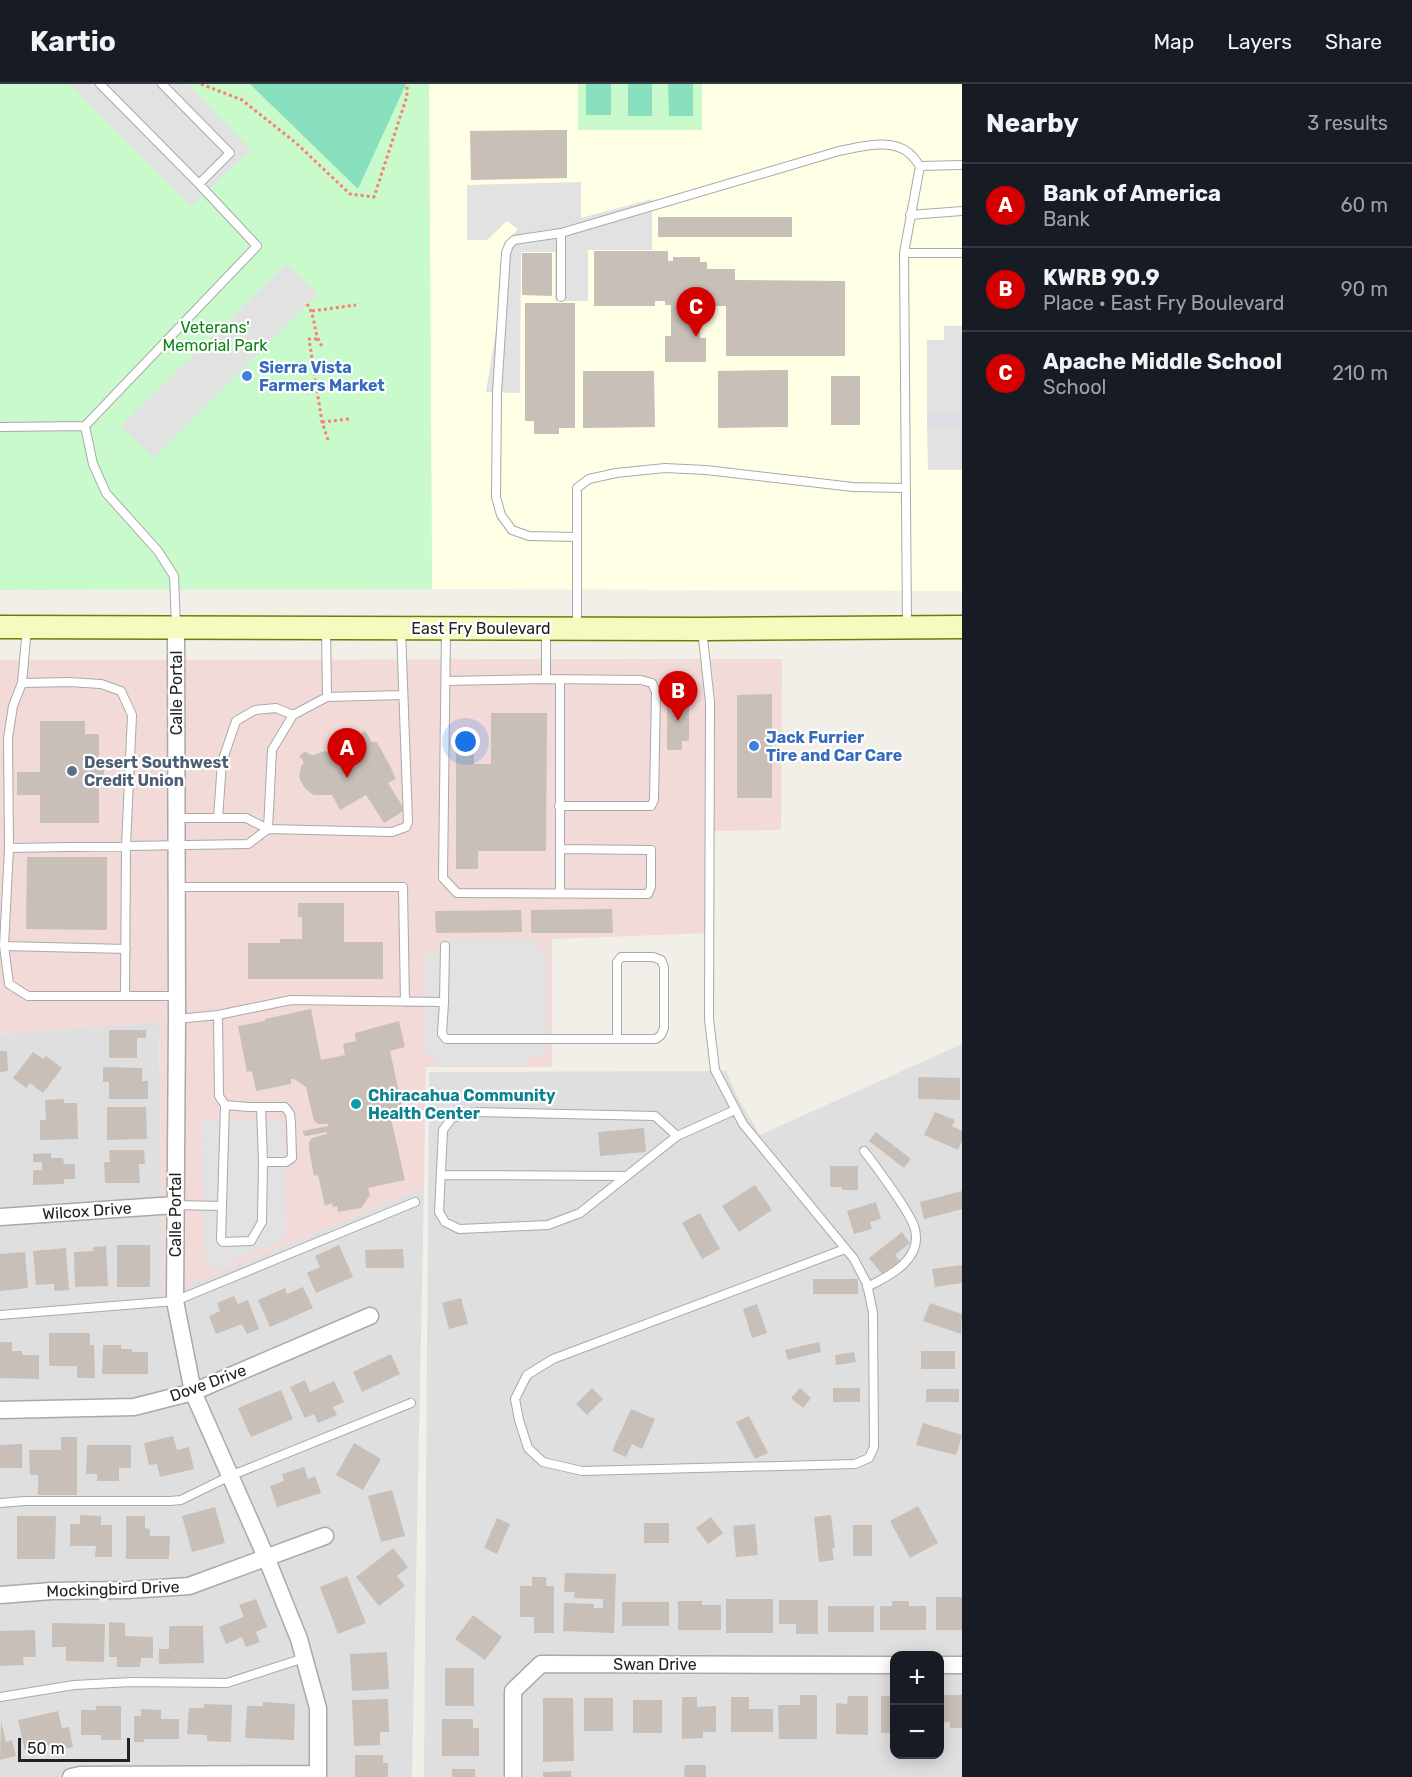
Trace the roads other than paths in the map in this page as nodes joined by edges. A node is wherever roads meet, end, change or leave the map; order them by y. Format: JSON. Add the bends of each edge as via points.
{"nodes":[{"id":1,"x":99,"y":84,"type":"edge"},
{"id":2,"x":162,"y":84,"type":"edge"},
{"id":3,"x":962,"y":165,"type":"edge"},
{"id":4,"x":920,"y":166,"type":"junction"},
{"id":5,"x":200,"y":184,"type":"junction"},
{"id":6,"x":962,"y":211,"type":"edge"},
{"id":7,"x":910,"y":215,"type":"junction"},
{"id":8,"x":561,"y":233,"type":"junction"},
{"id":9,"x":904,"y":253,"type":"junction"},
{"id":10,"x":962,"y":253,"type":"edge"},
{"id":11,"x":561,"y":297,"type":"dead end"},
{"id":12,"x":85,"y":426,"type":"junction"},
{"id":13,"x":0,"y":428,"type":"edge"},
{"id":14,"x":906,"y":488,"type":"junction"},
{"id":15,"x":577,"y":537,"type":"junction"},
{"id":16,"x":0,"y":627,"type":"edge"},
{"id":17,"x":27,"y":627,"type":"junction"},
{"id":18,"x":176,"y":627,"type":"junction"},
{"id":19,"x":907,"y":627,"type":"junction"},
{"id":20,"x":962,"y":627,"type":"edge"},
{"id":21,"x":326,"y":628,"type":"junction"},
{"id":22,"x":401,"y":628,"type":"junction"},
{"id":23,"x":446,"y":628,"type":"junction"},
{"id":24,"x":546,"y":628,"type":"junction"},
{"id":25,"x":577,"y":628,"type":"junction"},
{"id":26,"x":702,"y":629,"type":"junction"},
{"id":27,"x":546,"y":679,"type":"junction"},
{"id":28,"x":560,"y":679,"type":"junction"},
{"id":29,"x":446,"y":681,"type":"junction"},
{"id":30,"x":22,"y":683,"type":"junction"},
{"id":31,"x":404,"y":695,"type":"junction"},
{"id":32,"x":327,"y":697,"type":"junction"},
{"id":33,"x":293,"y":715,"type":"junction"},
{"id":34,"x":559,"y":806,"type":"junction"},
{"id":35,"x":176,"y":818,"type":"junction"},
{"id":36,"x":218,"y":818,"type":"junction"},
{"id":37,"x":268,"y":830,"type":"junction"},
{"id":38,"x":177,"y":845,"type":"junction"},
{"id":39,"x":126,"y":846,"type":"junction"},
{"id":40,"x":9,"y":848,"type":"junction"},
{"id":41,"x":560,"y":849,"type":"junction"},
{"id":42,"x":177,"y":887,"type":"junction"},
{"id":43,"x":560,"y":894,"type":"junction"},
{"id":44,"x":4,"y":946,"type":"junction"},
{"id":45,"x":445,"y":946,"type":"dead end"},
{"id":46,"x":126,"y":949,"type":"junction"},
{"id":47,"x":125,"y":996,"type":"junction"},
{"id":48,"x":177,"y":996,"type":"junction"},
{"id":49,"x":405,"y":1002,"type":"junction"},
{"id":50,"x":444,"y":1002,"type":"junction"},
{"id":51,"x":218,"y":1015,"type":"junction"},
{"id":52,"x":177,"y":1019,"type":"junction"},
{"id":53,"x":617,"y":1039,"type":"junction"},
{"id":54,"x":225,"y":1105,"type":"junction"},
{"id":55,"x":261,"y":1107,"type":"junction"},
{"id":56,"x":735,"y":1110,"type":"junction"},
{"id":57,"x":677,"y":1136,"type":"junction"},
{"id":58,"x":864,"y":1151,"type":"dead end"},
{"id":59,"x":263,"y":1162,"type":"junction"},
{"id":60,"x":441,"y":1175,"type":"junction"},
{"id":61,"x":627,"y":1176,"type":"junction"},
{"id":62,"x":415,"y":1202,"type":"dead end"},
{"id":63,"x":175,"y":1205,"type":"junction"},
{"id":64,"x":221,"y":1206,"type":"junction"},
{"id":65,"x":0,"y":1216,"type":"edge"},
{"id":66,"x":845,"y":1250,"type":"junction"},
{"id":67,"x":867,"y":1287,"type":"junction"},
{"id":68,"x":175,"y":1302,"type":"junction"},
{"id":69,"x":0,"y":1315,"type":"edge"},
{"id":70,"x":370,"y":1316,"type":"dead end"},
{"id":71,"x":194,"y":1392,"type":"junction"},
{"id":72,"x":411,"y":1402,"type":"dead end"},
{"id":73,"x":0,"y":1410,"type":"edge"},
{"id":74,"x":230,"y":1476,"type":"junction"},
{"id":75,"x":0,"y":1503,"type":"edge"},
{"id":76,"x":325,"y":1536,"type":"dead end"},
{"id":77,"x":266,"y":1557,"type":"junction"},
{"id":78,"x":0,"y":1595,"type":"edge"},
{"id":79,"x":304,"y":1658,"type":"junction"},
{"id":80,"x":890,"y":1665,"type":"edge"},
{"id":81,"x":944,"y":1665,"type":"edge"},
{"id":82,"x":962,"y":1665,"type":"edge"},
{"id":83,"x":0,"y":1697,"type":"edge"},
{"id":84,"x":318,"y":1775,"type":"edge"},
{"id":85,"x":71,"y":1777,"type":"edge"},
{"id":86,"x":513,"y":1777,"type":"edge"}],
"edges":[{"from":1,"to":5,"type":"lane"},
{"from":2,"to":5,"type":"lane","via":[[230,153]]},
{"from":3,"to":4,"type":"lane"},
{"from":4,"to":7,"type":"lane"},
{"from":4,"to":8,"type":"lane","via":[[911,154],[898,147],[868,145]]},
{"from":5,"to":12,"type":"lane","via":[[257,246]]},
{"from":6,"to":7,"type":"lane"},
{"from":7,"to":9,"type":"lane"},
{"from":8,"to":11,"type":"lane"},
{"from":8,"to":15,"type":"lane","via":[[514,240],[506,253],[497,393],[496,497],[501,515],[512,530],[529,536]]},
{"from":9,"to":10,"type":"lane"},
{"from":9,"to":14,"type":"lane"},
{"from":12,"to":13,"type":"lane"},
{"from":12,"to":18,"type":"lane","via":[[93,464],[106,493],[158,551],[174,576]]},
{"from":14,"to":15,"type":"lane","via":[[853,487],[706,470],[665,468],[616,473],[589,479],[577,488]]},
{"from":14,"to":19,"type":"lane"},
{"from":15,"to":25,"type":"lane"},
{"from":16,"to":17,"type":"main road","name":"East Fry Boulevard"},
{"from":17,"to":18,"type":"main road","name":"East Fry Boulevard"},
{"from":17,"to":30,"type":"lane"},
{"from":18,"to":21,"type":"main road","name":"East Fry Boulevard"},
{"from":18,"to":35,"type":"street","name":"Calle Portal"},
{"from":19,"to":20,"type":"main road","name":"East Fry Boulevard"},
{"from":19,"to":26,"type":"main road","name":"East Fry Boulevard"},
{"from":21,"to":22,"type":"main road","name":"East Fry Boulevard"},
{"from":21,"to":32,"type":"lane"},
{"from":22,"to":23,"type":"main road","name":"East Fry Boulevard"},
{"from":22,"to":31,"type":"lane"},
{"from":23,"to":24,"type":"main road","name":"East Fry Boulevard"},
{"from":23,"to":29,"type":"lane"},
{"from":24,"to":25,"type":"main road","name":"East Fry Boulevard"},
{"from":24,"to":27,"type":"lane"},
{"from":25,"to":26,"type":"main road","name":"East Fry Boulevard"},
{"from":26,"to":56,"type":"lane","via":[[710,702],[708,1019],[715,1070]]},
{"from":27,"to":28,"type":"lane"},
{"from":27,"to":29,"type":"lane"},
{"from":28,"to":34,"type":"lane"},
{"from":28,"to":34,"type":"lane","via":[[641,680],[652,683],[656,692],[651,806]]},
{"from":29,"to":43,"type":"lane","via":[[443,878],[457,893]]},
{"from":30,"to":39,"type":"lane","via":[[101,684],[121,691],[132,715]]},
{"from":30,"to":40,"type":"lane","via":[[13,706],[8,738]]},
{"from":31,"to":32,"type":"lane"},
{"from":31,"to":37,"type":"lane","via":[[406,827],[392,832]]},
{"from":32,"to":33,"type":"lane"},
{"from":33,"to":36,"type":"lane","via":[[276,708],[255,710],[236,721],[222,762]]},
{"from":33,"to":37,"type":"lane","via":[[272,750]]},
{"from":34,"to":41,"type":"lane"},
{"from":35,"to":36,"type":"lane"},
{"from":35,"to":38,"type":"street","name":"Calle Portal"},
{"from":36,"to":37,"type":"lane","via":[[246,818]]},
{"from":37,"to":38,"type":"lane","via":[[248,844]]},
{"from":38,"to":39,"type":"lane"},
{"from":38,"to":42,"type":"street","name":"Calle Portal"},
{"from":39,"to":40,"type":"lane"},
{"from":39,"to":46,"type":"lane"},
{"from":40,"to":44,"type":"lane"},
{"from":41,"to":43,"type":"lane"},
{"from":41,"to":43,"type":"lane","via":[[651,850],[651,887],[648,894]]},
{"from":42,"to":48,"type":"street","name":"Calle Portal"},
{"from":42,"to":49,"type":"lane","via":[[403,887]]},
{"from":44,"to":46,"type":"lane"},
{"from":44,"to":47,"type":"lane","via":[[9,984],[28,996]]},
{"from":45,"to":50,"type":"lane"},
{"from":46,"to":47,"type":"lane"},
{"from":47,"to":48,"type":"lane"},
{"from":48,"to":52,"type":"street","name":"Calle Portal"},
{"from":49,"to":50,"type":"lane"},
{"from":49,"to":51,"type":"lane","via":[[291,1000]]},
{"from":50,"to":53,"type":"lane","via":[[442,1034],[446,1039]]},
{"from":51,"to":52,"type":"lane"},
{"from":51,"to":54,"type":"lane","via":[[219,1096]]},
{"from":52,"to":63,"type":"street","name":"Calle Portal"},
{"from":53,"to":53,"type":"lane","via":[[617,962],[621,957],[661,960],[661,1035],[656,1039]]},
{"from":54,"to":55,"type":"lane"},
{"from":54,"to":64,"type":"lane"},
{"from":55,"to":59,"type":"lane"},
{"from":55,"to":59,"type":"lane","via":[[285,1107],[291,1123],[292,1158],[286,1162]]},
{"from":56,"to":57,"type":"lane"},
{"from":56,"to":66,"type":"lane"},
{"from":57,"to":60,"type":"lane","via":[[655,1116],[475,1112],[452,1118],[443,1130]]},
{"from":57,"to":61,"type":"lane"},
{"from":58,"to":67,"type":"lane","via":[[908,1213],[916,1240],[914,1251],[900,1268]]},
{"from":59,"to":64,"type":"lane","via":[[262,1222],[251,1241],[220,1239]]},
{"from":60,"to":61,"type":"lane"},
{"from":60,"to":61,"type":"lane","via":[[439,1212],[445,1222],[459,1229],[548,1225],[580,1213]]},
{"from":62,"to":68,"type":"lane"},
{"from":63,"to":64,"type":"lane"},
{"from":63,"to":65,"type":"street","name":"Wilcox Drive"},
{"from":63,"to":68,"type":"street","name":"Calle Portal"},
{"from":66,"to":67,"type":"lane","via":[[854,1259]]},
{"from":66,"to":67,"type":"lane","via":[[553,1359],[527,1375],[515,1399],[528,1448],[543,1462],[582,1471],[855,1464],[869,1458],[873,1447],[873,1313]]},
{"from":68,"to":69,"type":"lane"},
{"from":68,"to":71,"type":"street","name":"Calle Portal"},
{"from":70,"to":71,"type":"street","name":"Dove Drive"},
{"from":71,"to":73,"type":"street","name":"Dove Drive","via":[[134,1407]]},
{"from":71,"to":74,"type":"street","name":"Calle Portal"},
{"from":72,"to":74,"type":"lane"},
{"from":74,"to":75,"type":"lane","via":[[181,1500]]},
{"from":74,"to":77,"type":"street","name":"Calle Portal"},
{"from":76,"to":77,"type":"street","name":"Mockingbird Drive"},
{"from":77,"to":78,"type":"street","name":"Mockingbird Drive","via":[[189,1586]]},
{"from":77,"to":79,"type":"street","name":"Calle Portal"},
{"from":79,"to":83,"type":"lane","via":[[226,1683],[74,1685]]},
{"from":79,"to":84,"type":"street","name":"Calle Portal","via":[[318,1708]]},
{"from":80,"to":86,"type":"street","name":"Swan Drive","via":[[541,1664],[513,1691]]},
{"from":81,"to":82,"type":"street"},
{"from":84,"to":85,"type":"street"}]}
